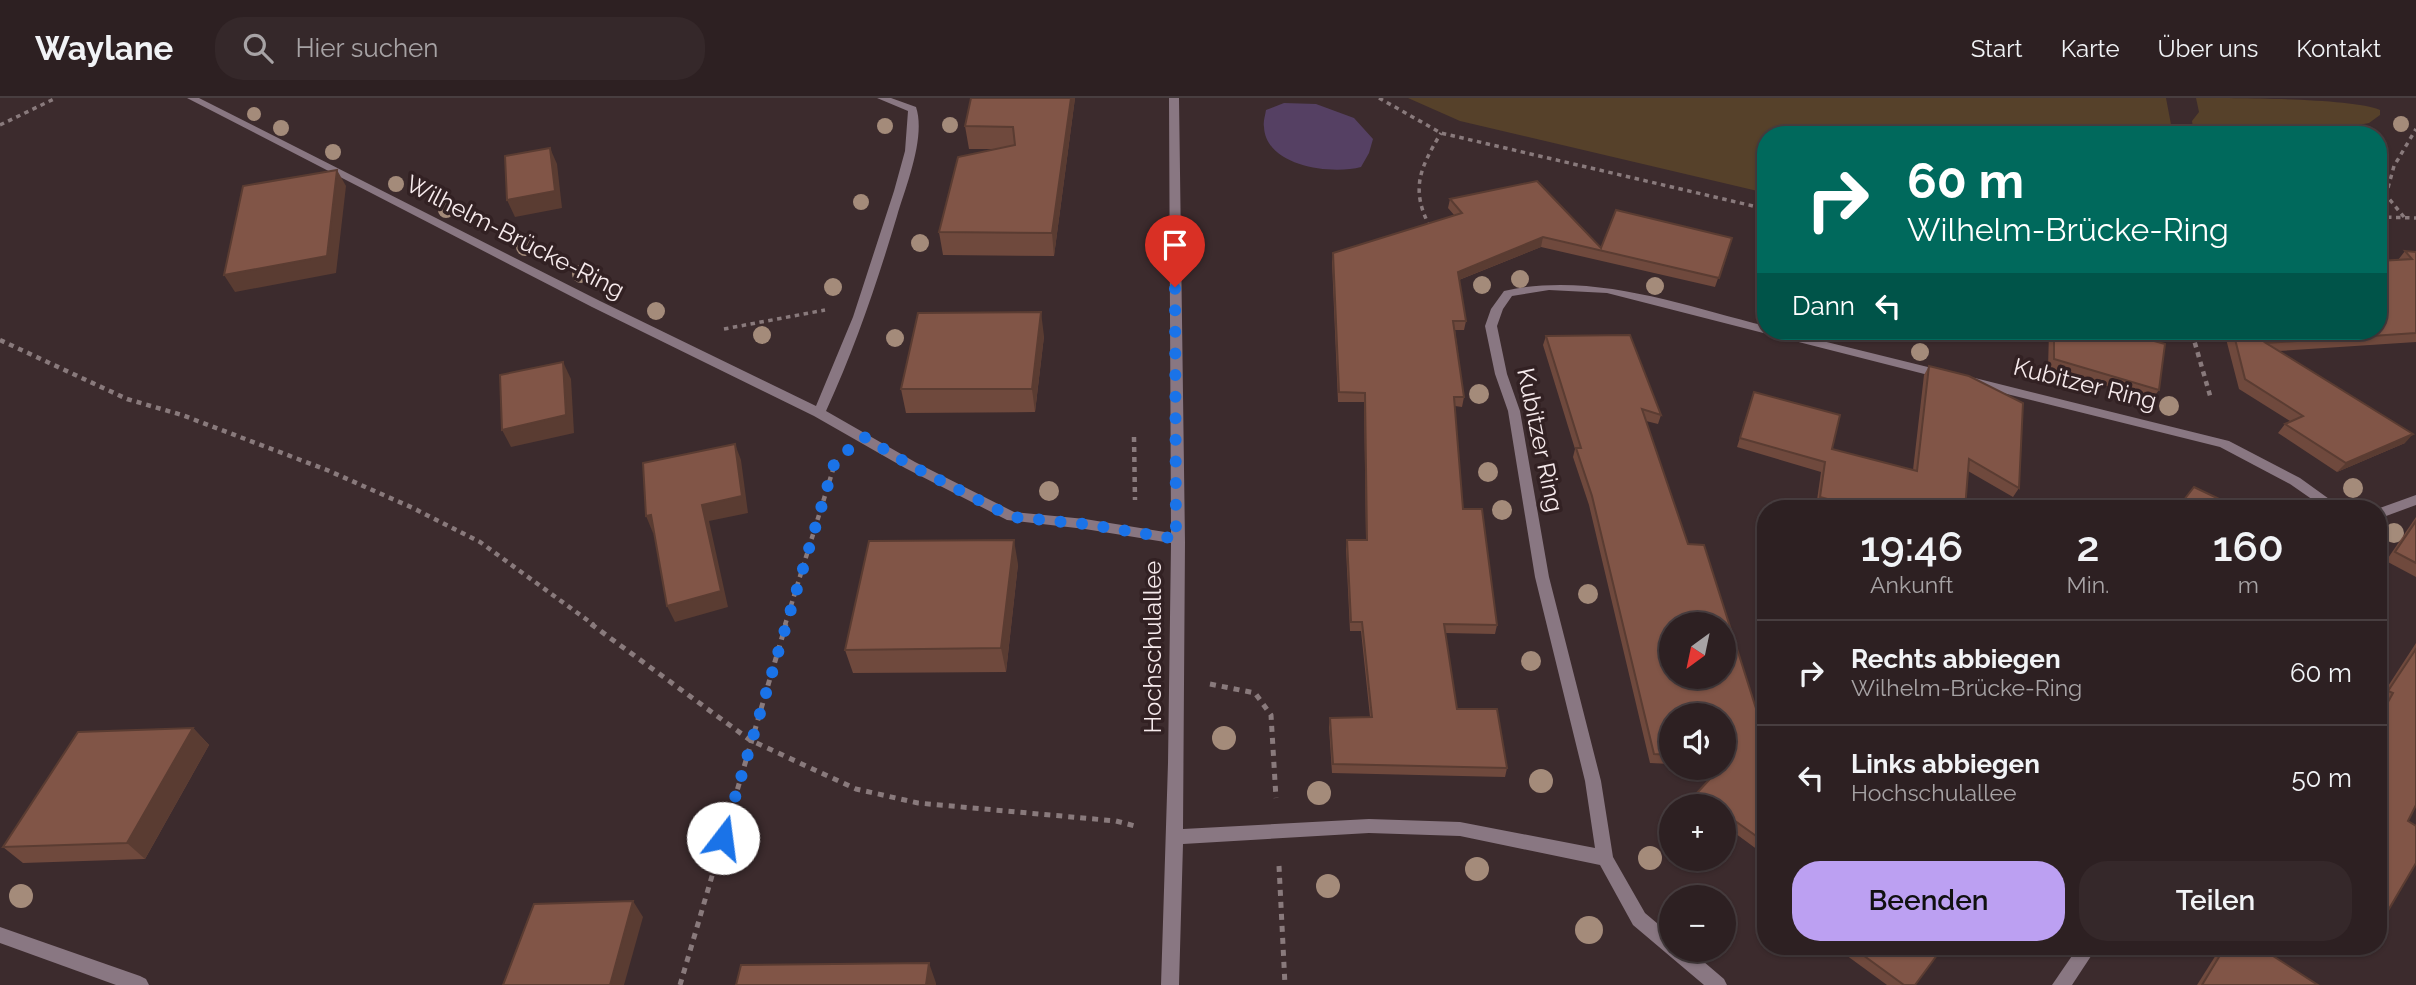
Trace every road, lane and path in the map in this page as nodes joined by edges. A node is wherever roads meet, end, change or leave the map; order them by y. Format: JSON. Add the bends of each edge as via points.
{"nodes":[{"id":1,"x":56,"y":98,"type":"edge"},
{"id":2,"x":192,"y":98,"type":"edge"},
{"id":3,"x":882,"y":98,"type":"edge"},
{"id":4,"x":1174,"y":98,"type":"edge"},
{"id":5,"x":1379,"y":98,"type":"edge"},
{"id":6,"x":0,"y":125,"type":"edge"},
{"id":7,"x":2416,"y":129,"type":"edge"},
{"id":8,"x":1441,"y":133,"type":"junction"},
{"id":9,"x":2387,"y":191,"type":"edge"},
{"id":10,"x":2387,"y":196,"type":"edge"},
{"id":11,"x":1757,"y":207,"type":"edge"},
{"id":12,"x":2387,"y":217,"type":"edge"},
{"id":13,"x":2404,"y":217,"type":"junction"},
{"id":14,"x":2416,"y":218,"type":"edge"},
{"id":15,"x":1433,"y":231,"type":"edge"},
{"id":16,"x":863,"y":309,"type":"junction"},
{"id":17,"x":1757,"y":328,"type":"edge"},
{"id":18,"x":0,"y":340,"type":"edge"},
{"id":19,"x":1807,"y":340,"type":"edge"},
{"id":20,"x":2195,"y":340,"type":"edge"},
{"id":21,"x":677,"y":343,"type":"junction"},
{"id":22,"x":2211,"y":399,"type":"dead end"},
{"id":23,"x":820,"y":413,"type":"junction"},
{"id":24,"x":864,"y":437,"type":"junction"},
{"id":25,"x":1134,"y":437,"type":"dead end"},
{"id":26,"x":2323,"y":500,"type":"edge"},
{"id":27,"x":2416,"y":500,"type":"edge"},
{"id":28,"x":2387,"y":511,"type":"edge"},
{"id":29,"x":1136,"y":532,"type":"junction"},
{"id":30,"x":1176,"y":539,"type":"junction"},
{"id":31,"x":1179,"y":647,"type":"junction"},
{"id":32,"x":750,"y":740,"type":"junction"},
{"id":33,"x":1116,"y":821,"type":"dead end"},
{"id":34,"x":1276,"y":833,"type":"junction"},
{"id":35,"x":1177,"y":837,"type":"junction"},
{"id":36,"x":1605,"y":858,"type":"junction"},
{"id":37,"x":0,"y":935,"type":"edge"},
{"id":38,"x":1659,"y":936,"type":"edge"},
{"id":39,"x":2082,"y":955,"type":"edge"},
{"id":40,"x":1690,"y":962,"type":"edge"},
{"id":41,"x":140,"y":985,"type":"edge"},
{"id":42,"x":680,"y":985,"type":"edge"},
{"id":43,"x":1170,"y":985,"type":"edge"},
{"id":44,"x":1285,"y":985,"type":"edge"},
{"id":45,"x":1718,"y":985,"type":"edge"},
{"id":46,"x":2061,"y":985,"type":"edge"}],
"edges":[{"from":1,"to":6,"type":"path"},
{"from":2,"to":21,"type":"street","name":"Wilhelm-Brücke-Ring"},
{"from":3,"to":16,"type":"street","via":[[914,109],[915,130]]},
{"from":4,"to":30,"type":"street","name":"Hochschulallee"},
{"from":5,"to":8,"type":"path"},
{"from":7,"to":9,"type":"path","via":[[2394,166]]},
{"from":8,"to":11,"type":"path"},
{"from":8,"to":15,"type":"path","via":[[1416,186]]},
{"from":10,"to":13,"type":"path"},
{"from":12,"to":13,"type":"path"},
{"from":13,"to":14,"type":"path"},
{"from":16,"to":21,"type":"path","via":[[820,310],[688,335]]},
{"from":16,"to":23,"type":"street"},
{"from":17,"to":36,"type":"street","name":"Kubitzer Ring","via":[[1579,286],[1508,293],[1491,326],[1514,411],[1542,578],[1593,781]]},
{"from":18,"to":32,"type":"path","via":[[127,399],[327,470],[480,542]]},
{"from":19,"to":26,"type":"street","name":"Kubitzer Ring","via":[[2224,444]]},
{"from":20,"to":22,"type":"path"},
{"from":21,"to":23,"type":"street","name":"Wilhelm-Brücke-Ring"},
{"from":23,"to":24,"type":"street","name":"Wilhelm-Brücke-Ring"},
{"from":24,"to":29,"type":"street","name":"Wilhelm-Brücke-Ring","via":[[1012,517]]},
{"from":24,"to":32,"type":"path","via":[[835,461]]},
{"from":25,"to":29,"type":"path"},
{"from":27,"to":28,"type":"street"},
{"from":29,"to":30,"type":"street","name":"Wilhelm-Brücke-Ring"},
{"from":30,"to":31,"type":"street","name":"Hochschulallee"},
{"from":31,"to":34,"type":"path","via":[[1204,651],[1209,684],[1255,693],[1270,715]]},
{"from":31,"to":35,"type":"street","name":"Hochschulallee"},
{"from":32,"to":33,"type":"path","via":[[856,789],[918,803]]},
{"from":32,"to":42,"type":"path"},
{"from":34,"to":35,"type":"street"},
{"from":34,"to":36,"type":"street","via":[[1369,826],[1460,829]]},
{"from":34,"to":44,"type":"path"},
{"from":35,"to":43,"type":"street","name":"Hochschulallee"},
{"from":36,"to":38,"type":"street","name":"Kubitzer Ring","via":[[1639,919]]},
{"from":37,"to":41,"type":"street"},
{"from":39,"to":46,"type":"street"},
{"from":40,"to":45,"type":"street"}]}
